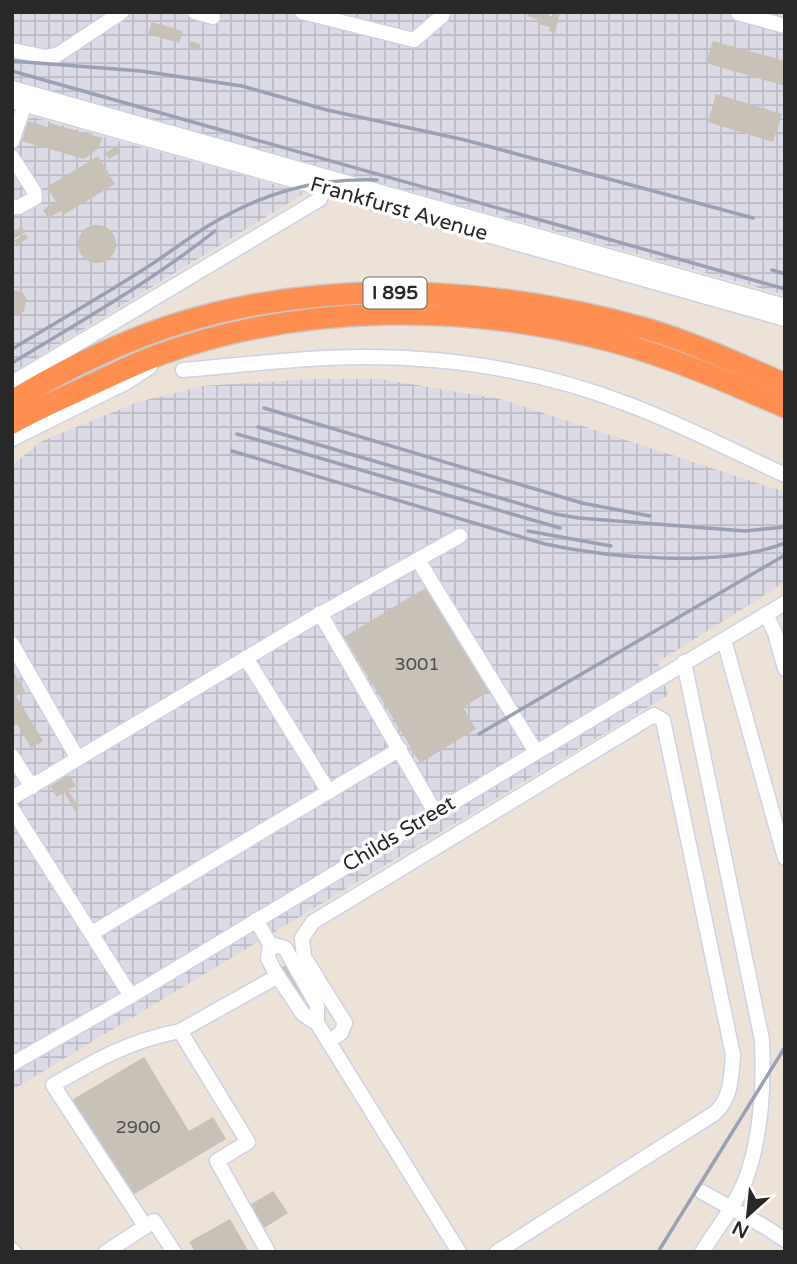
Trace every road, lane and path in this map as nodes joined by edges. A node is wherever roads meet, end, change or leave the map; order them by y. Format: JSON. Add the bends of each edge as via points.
{"nodes":[{"id":1,"x":122,"y":12,"type":"edge"},
{"id":2,"x":195,"y":12,"type":"edge"},
{"id":3,"x":302,"y":12,"type":"edge"},
{"id":4,"x":443,"y":12,"type":"edge"},
{"id":5,"x":738,"y":13,"type":"edge"},
{"id":6,"x":214,"y":17,"type":"dead end"},
{"id":7,"x":785,"y":26,"type":"edge"},
{"id":8,"x":12,"y":50,"type":"edge"},
{"id":9,"x":12,"y":88,"type":"edge"},
{"id":10,"x":19,"y":103,"type":"edge"},
{"id":11,"x":12,"y":141,"type":"edge"},
{"id":12,"x":12,"y":157,"type":"edge"},
{"id":13,"x":327,"y":183,"type":"junction"},
{"id":14,"x":12,"y":207,"type":"edge"},
{"id":15,"x":785,"y":306,"type":"edge"},
{"id":16,"x":785,"y":319,"type":"edge"},
{"id":17,"x":181,"y":359,"type":"junction"},
{"id":18,"x":12,"y":383,"type":"edge"},
{"id":19,"x":785,"y":384,"type":"edge"},
{"id":20,"x":12,"y":401,"type":"edge"},
{"id":21,"x":785,"y":407,"type":"edge"},
{"id":22,"x":12,"y":424,"type":"edge"},
{"id":23,"x":12,"y":439,"type":"edge"},
{"id":24,"x":785,"y":475,"type":"edge"},
{"id":25,"x":460,"y":536,"type":"dead end"},
{"id":26,"x":418,"y":559,"type":"junction"},
{"id":27,"x":785,"y":603,"type":"edge"},
{"id":28,"x":320,"y":613,"type":"junction"},
{"id":29,"x":766,"y":614,"type":"junction"},
{"id":30,"x":723,"y":640,"type":"junction"},
{"id":31,"x":12,"y":645,"type":"edge"},
{"id":32,"x":246,"y":658,"type":"junction"},
{"id":33,"x":684,"y":662,"type":"junction"},
{"id":34,"x":785,"y":669,"type":"edge"},
{"id":35,"x":400,"y":749,"type":"junction"},
{"id":36,"x":536,"y":751,"type":"junction"},
{"id":37,"x":12,"y":756,"type":"edge"},
{"id":38,"x":78,"y":759,"type":"junction"},
{"id":39,"x":32,"y":787,"type":"junction"},
{"id":40,"x":329,"y":792,"type":"junction"},
{"id":41,"x":12,"y":798,"type":"edge"},
{"id":42,"x":12,"y":809,"type":"edge"},
{"id":43,"x":435,"y":812,"type":"junction"},
{"id":44,"x":785,"y":858,"type":"edge"},
{"id":45,"x":256,"y":920,"type":"junction"},
{"id":46,"x":92,"y":933,"type":"junction"},
{"id":47,"x":270,"y":944,"type":"junction"},
{"id":48,"x":278,"y":976,"type":"junction"},
{"id":49,"x":131,"y":996,"type":"junction"},
{"id":50,"x":317,"y":1023,"type":"junction"},
{"id":51,"x":180,"y":1031,"type":"junction"},
{"id":52,"x":329,"y":1041,"type":"junction"},
{"id":53,"x":12,"y":1064,"type":"edge"},
{"id":54,"x":702,"y":1192,"type":"dead end"},
{"id":55,"x":730,"y":1207,"type":"junction"},
{"id":56,"x":145,"y":1226,"type":"junction"},
{"id":57,"x":785,"y":1240,"type":"edge"},
{"id":58,"x":106,"y":1252,"type":"edge"},
{"id":59,"x":174,"y":1252,"type":"edge"},
{"id":60,"x":268,"y":1252,"type":"edge"},
{"id":61,"x":459,"y":1252,"type":"edge"},
{"id":62,"x":497,"y":1252,"type":"edge"},
{"id":63,"x":702,"y":1252,"type":"edge"}],
"edges":[{"from":1,"to":8,"type":"street","via":[[57,55]]},
{"from":2,"to":6,"type":"street"},
{"from":3,"to":4,"type":"street","via":[[414,40]]},
{"from":5,"to":7,"type":"street"},
{"from":9,"to":13,"type":"street","name":"Frankfurst Avenue"},
{"from":10,"to":11,"type":"street"},
{"from":10,"to":13,"type":"street","name":"Frankfurst Avenue"},
{"from":12,"to":14,"type":"street","via":[[35,198]]},
{"from":13,"to":15,"type":"street","name":"Frankfurst Avenue"},
{"from":13,"to":16,"type":"street","name":"Frankfurst Avenue"},
{"from":13,"to":18,"type":"street","via":[[320,199]]},
{"from":17,"to":21,"type":"highway","number":"I 895","via":[[223,335],[281,324],[398,314],[493,319],[611,341],[680,363]]},
{"from":17,"to":22,"type":"highway","number":"I 895","via":[[142,362]]},
{"from":17,"to":23,"type":"street"},
{"from":17,"to":24,"type":"street","via":[[362,357],[499,368],[628,404]]},
{"from":19,"to":20,"type":"highway","number":"I 895","via":[[674,338],[593,316],[489,299],[356,293],[282,301],[183,323],[96,355]]},
{"from":25,"to":26,"type":"street"},
{"from":26,"to":28,"type":"street"},
{"from":26,"to":36,"type":"street"},
{"from":27,"to":29,"type":"street","name":"Childs Street"},
{"from":28,"to":32,"type":"street"},
{"from":28,"to":35,"type":"street"},
{"from":29,"to":30,"type":"street","name":"Childs Street"},
{"from":29,"to":34,"type":"street"},
{"from":30,"to":33,"type":"street","name":"Childs Street"},
{"from":30,"to":44,"type":"street"},
{"from":31,"to":38,"type":"street"},
{"from":32,"to":38,"type":"street"},
{"from":32,"to":40,"type":"street"},
{"from":33,"to":36,"type":"street","name":"Childs Street"},
{"from":33,"to":55,"type":"street","via":[[762,1040],[753,1153],[744,1184]]},
{"from":35,"to":40,"type":"street"},
{"from":35,"to":43,"type":"street"},
{"from":36,"to":43,"type":"street","name":"Childs Street"},
{"from":37,"to":39,"type":"street"},
{"from":38,"to":39,"type":"street"},
{"from":39,"to":41,"type":"street"},
{"from":40,"to":46,"type":"street"},
{"from":42,"to":46,"type":"street"},
{"from":43,"to":45,"type":"street","name":"Childs Street"},
{"from":45,"to":47,"type":"street"},
{"from":45,"to":49,"type":"street","name":"Childs Street"},
{"from":46,"to":49,"type":"street"},
{"from":47,"to":48,"type":"street","via":[[268,958]]},
{"from":47,"to":50,"type":"street","via":[[285,948],[317,1005]]},
{"from":48,"to":50,"type":"street","via":[[303,1014]]},
{"from":48,"to":51,"type":"street"},
{"from":49,"to":53,"type":"street","name":"Childs Street"},
{"from":50,"to":52,"type":"street"},
{"from":51,"to":56,"type":"street","via":[[134,1042],[53,1085]]},
{"from":51,"to":60,"type":"street","via":[[248,1142],[217,1161]]},
{"from":52,"to":61,"type":"street"},
{"from":52,"to":62,"type":"street","via":[[341,1033],[345,1023],[304,957],[302,938],[313,922],[647,719],[654,715],[663,720],[733,1055],[729,1094],[715,1113]]},
{"from":54,"to":55,"type":"street"},
{"from":55,"to":57,"type":"street"},
{"from":55,"to":63,"type":"street"},
{"from":56,"to":58,"type":"street"},
{"from":56,"to":59,"type":"street","via":[[154,1221]]}]}
